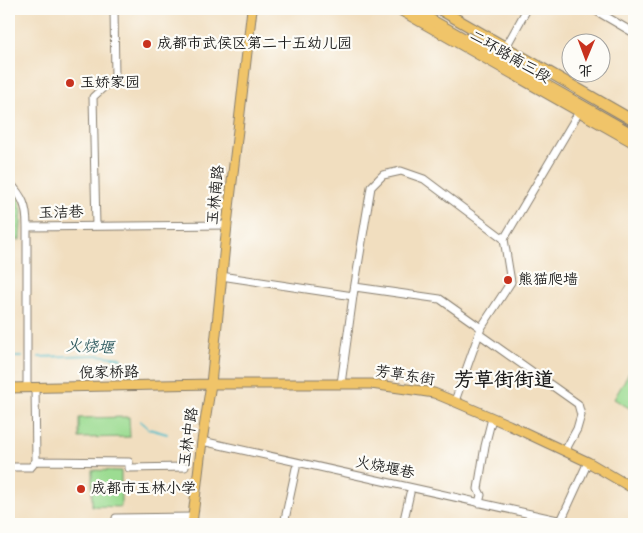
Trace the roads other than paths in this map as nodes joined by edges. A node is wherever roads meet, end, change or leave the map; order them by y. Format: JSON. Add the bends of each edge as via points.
{"nodes":[{"id":1,"x":114,"y":9,"type":"edge"},
{"id":2,"x":252,"y":9,"type":"edge"},
{"id":3,"x":398,"y":9,"type":"edge"},
{"id":4,"x":412,"y":9,"type":"edge"},
{"id":5,"x":439,"y":9,"type":"edge"},
{"id":6,"x":443,"y":9,"type":"edge"},
{"id":7,"x":527,"y":9,"type":"edge"},
{"id":8,"x":593,"y":9,"type":"edge"},
{"id":9,"x":634,"y":33,"type":"edge"},
{"id":10,"x":507,"y":45,"type":"junction"},
{"id":11,"x":578,"y":112,"type":"junction"},
{"id":12,"x":634,"y":120,"type":"edge"},
{"id":13,"x":634,"y":135,"type":"edge"},
{"id":14,"x":634,"y":143,"type":"edge"},
{"id":15,"x":9,"y":182,"type":"edge"},
{"id":16,"x":227,"y":225,"type":"junction"},
{"id":17,"x":96,"y":226,"type":"junction"},
{"id":18,"x":27,"y":227,"type":"junction"},
{"id":19,"x":504,"y":239,"type":"junction"},
{"id":20,"x":222,"y":276,"type":"junction"},
{"id":21,"x":355,"y":286,"type":"junction"},
{"id":22,"x":353,"y":296,"type":"junction"},
{"id":23,"x":480,"y":331,"type":"junction"},
{"id":24,"x":211,"y":384,"type":"junction"},
{"id":25,"x":341,"y":384,"type":"junction"},
{"id":26,"x":9,"y":388,"type":"edge"},
{"id":27,"x":31,"y":388,"type":"junction"},
{"id":28,"x":455,"y":401,"type":"junction"},
{"id":29,"x":492,"y":418,"type":"junction"},
{"id":30,"x":202,"y":441,"type":"junction"},
{"id":31,"x":565,"y":451,"type":"junction"},
{"id":32,"x":36,"y":461,"type":"junction"},
{"id":33,"x":588,"y":462,"type":"junction"},
{"id":34,"x":9,"y":467,"type":"edge"},
{"id":35,"x":185,"y":467,"type":"dead end"},
{"id":36,"x":296,"y":468,"type":"dead end"},
{"id":37,"x":634,"y":489,"type":"edge"},
{"id":38,"x":410,"y":492,"type":"dead end"},
{"id":39,"x":479,"y":503,"type":"junction"},
{"id":40,"x":153,"y":521,"type":"edge"},
{"id":41,"x":192,"y":521,"type":"edge"},
{"id":42,"x":561,"y":522,"type":"edge"},
{"id":43,"x":115,"y":524,"type":"edge"},
{"id":44,"x":284,"y":524,"type":"edge"},
{"id":45,"x":403,"y":524,"type":"edge"}],
"edges":[{"from":1,"to":17,"type":"street","via":[[115,77],[93,97]]},
{"from":2,"to":16,"type":"main road","name":"玉林南路"},
{"from":3,"to":11,"type":"main road","name":"二环路南三段"},
{"from":4,"to":13,"type":"highway"},
{"from":5,"to":12,"type":"highway"},
{"from":6,"to":10,"type":"main road","name":"二环路南三段"},
{"from":7,"to":10,"type":"street"},
{"from":8,"to":9,"type":"street"},
{"from":10,"to":12,"type":"main road","name":"二环路南三段"},
{"from":11,"to":14,"type":"main road","name":"二环路南三段"},
{"from":11,"to":19,"type":"street"},
{"from":15,"to":18,"type":"street","via":[[26,207]]},
{"from":16,"to":17,"type":"street","name":"玉洁巷"},
{"from":16,"to":20,"type":"main road","name":"玉林南路"},
{"from":17,"to":18,"type":"street","name":"玉洁巷"},
{"from":18,"to":27,"type":"street","name":"玉洁巷"},
{"from":19,"to":21,"type":"street","via":[[424,179],[401,171],[383,175],[371,187]]},
{"from":19,"to":23,"type":"street","via":[[511,282]]},
{"from":20,"to":22,"type":"street"},
{"from":20,"to":24,"type":"main road","name":"玉林南路"},
{"from":21,"to":22,"type":"street"},
{"from":21,"to":23,"type":"street","via":[[440,299]]},
{"from":22,"to":25,"type":"street"},
{"from":23,"to":28,"type":"street"},
{"from":23,"to":31,"type":"street","via":[[578,404],[581,415]]},
{"from":24,"to":25,"type":"main road","name":"芳草东街"},
{"from":24,"to":27,"type":"main road","name":"倪家桥路"},
{"from":24,"to":30,"type":"main road","name":"玉林中路"},
{"from":25,"to":28,"type":"main road","name":"芳草东街","via":[[371,384],[421,391]]},
{"from":26,"to":27,"type":"main road","name":"倪家桥路"},
{"from":27,"to":32,"type":"street","name":"玉洁巷"},
{"from":28,"to":29,"type":"main road","name":"芳草东街"},
{"from":29,"to":31,"type":"main road","name":"芳草东街"},
{"from":29,"to":39,"type":"street","via":[[478,489],[481,495]]},
{"from":30,"to":39,"type":"street","name":"火烧堰巷"},
{"from":30,"to":41,"type":"main road","name":"玉林中路"},
{"from":31,"to":33,"type":"main road","name":"芳草东街"},
{"from":32,"to":34,"type":"street","via":[[31,467]]},
{"from":32,"to":35,"type":"street","via":[[129,462],[129,468]]},
{"from":33,"to":37,"type":"main road","name":"芳草东街"},
{"from":33,"to":42,"type":"street"},
{"from":36,"to":44,"type":"street"},
{"from":38,"to":45,"type":"street"},
{"from":39,"to":42,"type":"street","name":"火烧堰巷"},
{"from":40,"to":41,"type":"street"},
{"from":40,"to":43,"type":"street","via":[[116,518]]}]}
